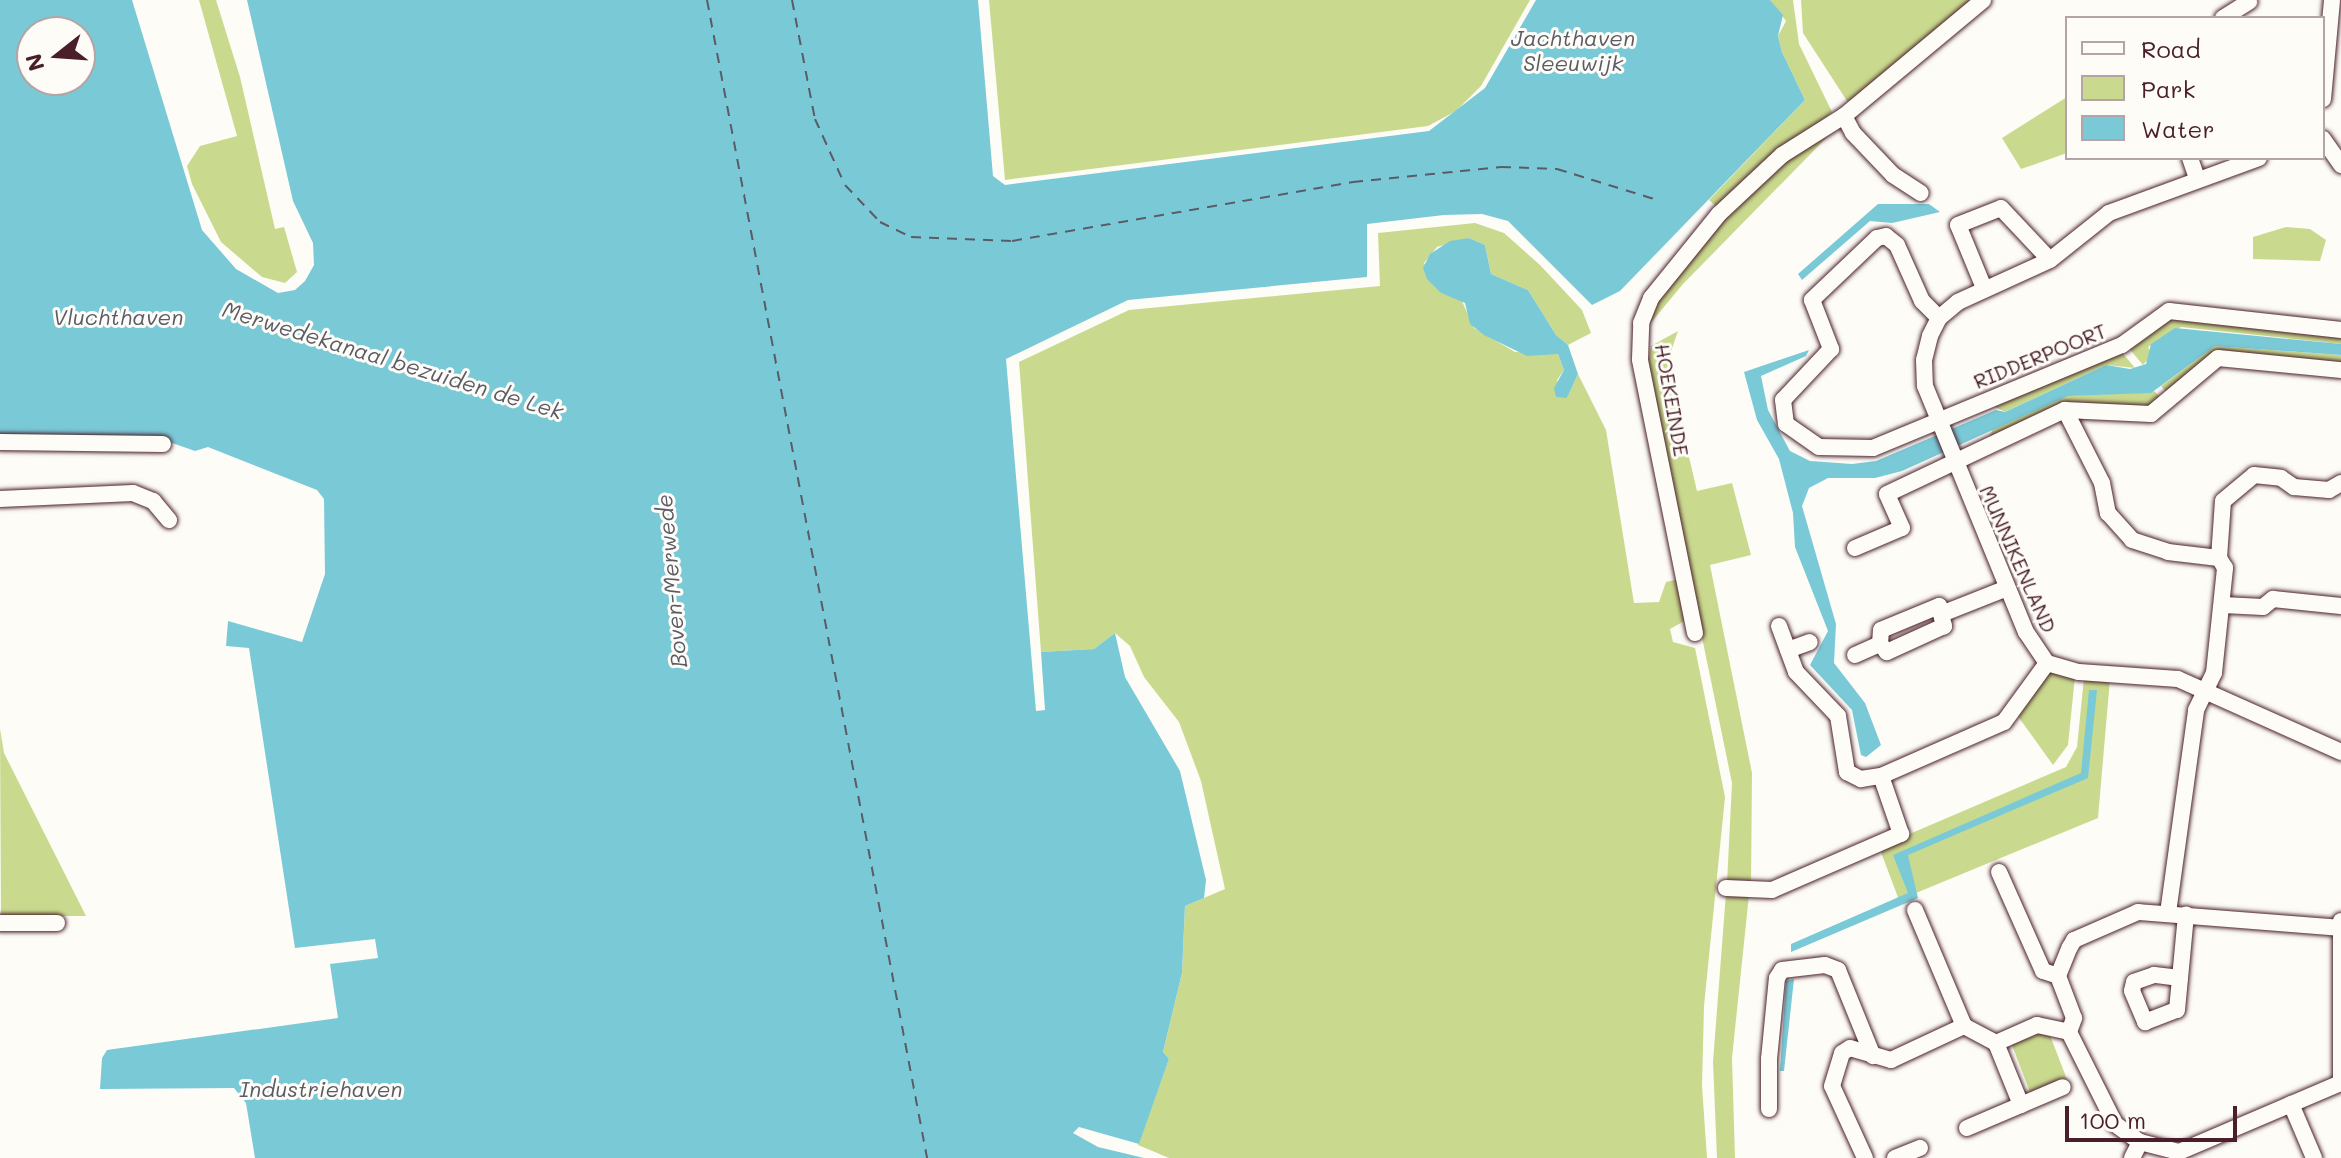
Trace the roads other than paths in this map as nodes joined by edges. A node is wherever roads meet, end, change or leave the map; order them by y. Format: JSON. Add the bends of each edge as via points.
{"nodes":[{"id":1,"x":1983,"y":0,"type":"edge"},
{"id":2,"x":2332,"y":0,"type":"edge"},
{"id":3,"x":2249,"y":2,"type":"edge"},
{"id":4,"x":2226,"y":16,"type":"edge"},
{"id":5,"x":2325,"y":77,"type":"edge"},
{"id":6,"x":1844,"y":116,"type":"junction"},
{"id":7,"x":2325,"y":141,"type":"edge"},
{"id":8,"x":2191,"y":160,"type":"edge"},
{"id":9,"x":2253,"y":160,"type":"edge"},
{"id":10,"x":2341,"y":165,"type":"edge"},
{"id":11,"x":2197,"y":178,"type":"junction"},
{"id":12,"x":1921,"y":193,"type":"dead end"},
{"id":13,"x":2050,"y":260,"type":"junction"},
{"id":14,"x":1984,"y":288,"type":"junction"},
{"id":15,"x":1939,"y":318,"type":"junction"},
{"id":16,"x":2341,"y":330,"type":"edge"},
{"id":17,"x":2341,"y":370,"type":"edge"},
{"id":18,"x":2065,"y":410,"type":"junction"},
{"id":19,"x":1940,"y":425,"type":"junction"},
{"id":20,"x":0,"y":442,"type":"edge"},
{"id":21,"x":163,"y":444,"type":"dead end"},
{"id":22,"x":1952,"y":458,"type":"junction"},
{"id":23,"x":2341,"y":483,"type":"edge"},
{"id":24,"x":0,"y":499,"type":"edge"},
{"id":25,"x":169,"y":520,"type":"dead end"},
{"id":26,"x":1855,"y":548,"type":"dead end"},
{"id":27,"x":2219,"y":558,"type":"junction"},
{"id":28,"x":2007,"y":588,"type":"junction"},
{"id":29,"x":2223,"y":605,"type":"junction"},
{"id":30,"x":2341,"y":606,"type":"edge"},
{"id":31,"x":1779,"y":626,"type":"dead end"},
{"id":32,"x":1695,"y":633,"type":"dead end"},
{"id":33,"x":1810,"y":642,"type":"dead end"},
{"id":34,"x":1788,"y":650,"type":"junction"},
{"id":35,"x":1855,"y":655,"type":"dead end"},
{"id":36,"x":2047,"y":663,"type":"junction"},
{"id":37,"x":2204,"y":689,"type":"junction"},
{"id":38,"x":2341,"y":752,"type":"edge"},
{"id":39,"x":1881,"y":776,"type":"junction"},
{"id":40,"x":1999,"y":872,"type":"dead end"},
{"id":41,"x":1726,"y":888,"type":"dead end"},
{"id":42,"x":1915,"y":910,"type":"dead end"},
{"id":43,"x":2168,"y":913,"type":"junction"},
{"id":44,"x":2186,"y":914,"type":"junction"},
{"id":45,"x":2341,"y":921,"type":"edge"},
{"id":46,"x":0,"y":923,"type":"edge"},
{"id":47,"x":57,"y":923,"type":"dead end"},
{"id":48,"x":2340,"y":928,"type":"edge"},
{"id":49,"x":2058,"y":976,"type":"junction"},
{"id":50,"x":2180,"y":978,"type":"dead end"},
{"id":51,"x":1964,"y":1026,"type":"junction"},
{"id":52,"x":2069,"y":1032,"type":"junction"},
{"id":53,"x":1996,"y":1043,"type":"junction"},
{"id":54,"x":1873,"y":1056,"type":"junction"},
{"id":55,"x":2341,"y":1081,"type":"edge"},
{"id":56,"x":2063,"y":1087,"type":"dead end"},
{"id":57,"x":2291,"y":1104,"type":"junction"},
{"id":58,"x":2021,"y":1105,"type":"junction"},
{"id":59,"x":1769,"y":1109,"type":"dead end"},
{"id":60,"x":1967,"y":1128,"type":"dead end"},
{"id":61,"x":2140,"y":1142,"type":"junction"},
{"id":62,"x":1920,"y":1148,"type":"dead end"},
{"id":63,"x":1865,"y":1158,"type":"edge"},
{"id":64,"x":1895,"y":1158,"type":"edge"},
{"id":65,"x":2132,"y":1158,"type":"edge"},
{"id":66,"x":2314,"y":1158,"type":"edge"}],
"edges":[{"from":1,"to":6,"type":"street","name":"HOEKEINDE"},
{"from":2,"to":5,"type":"street"},
{"from":3,"to":4,"type":"street"},
{"from":6,"to":12,"type":"street","via":[[1893,175]]},
{"from":6,"to":32,"type":"street","name":"HOEKEINDE","via":[[1782,155],[1719,214],[1666,277],[1641,323],[1643,372]]},
{"from":7,"to":10,"type":"street"},
{"from":8,"to":11,"type":"street"},
{"from":9,"to":11,"type":"street"},
{"from":11,"to":13,"type":"street","via":[[2109,213]]},
{"from":13,"to":14,"type":"street"},
{"from":13,"to":14,"type":"street","via":[[2001,208],[1972,219],[1958,225]]},
{"from":14,"to":15,"type":"street"},
{"from":15,"to":19,"type":"street","name":"MUNNIKENLAND","via":[[1924,360],[1925,386]]},
{"from":15,"to":19,"type":"street","name":"RIDDERPOORT","via":[[1922,301],[1897,245],[1886,236],[1877,238],[1815,294],[1813,307],[1831,349],[1791,389],[1782,411],[1794,432],[1819,447],[1848,451]]},
{"from":16,"to":19,"type":"street","name":"RIDDERPOORT","via":[[2169,311],[2122,345]]},
{"from":17,"to":18,"type":"street","via":[[2218,358],[2151,414]]},
{"from":18,"to":22,"type":"street"},
{"from":18,"to":27,"type":"street","via":[[2102,483],[2108,513],[2132,540],[2168,552]]},
{"from":19,"to":22,"type":"street","name":"MUNNIKENLAND"},
{"from":20,"to":21,"type":"street"},
{"from":22,"to":26,"type":"street","via":[[1887,494],[1902,528]]},
{"from":22,"to":28,"type":"street","name":"MUNNIKENLAND"},
{"from":23,"to":27,"type":"street","via":[[2329,490],[2294,487],[2281,478],[2254,475],[2223,501]]},
{"from":24,"to":25,"type":"street","via":[[133,493],[153,501]]},
{"from":27,"to":29,"type":"street","via":[[2225,568]]},
{"from":28,"to":35,"type":"street","via":[[1944,613],[1939,606],[1881,630],[1880,644]]},
{"from":28,"to":36,"type":"street","name":"MUNNIKENLAND"},
{"from":29,"to":30,"type":"street","via":[[2263,607],[2273,599]]},
{"from":29,"to":37,"type":"street","via":[[2214,673]]},
{"from":31,"to":34,"type":"street"},
{"from":33,"to":34,"type":"street"},
{"from":34,"to":39,"type":"street","via":[[1804,684],[1838,716],[1847,772],[1861,779]]},
{"from":36,"to":37,"type":"street","name":"MUNNIKENLAND","via":[[2079,672],[2178,679]]},
{"from":36,"to":39,"type":"street","via":[[2004,722]]},
{"from":37,"to":38,"type":"street","name":"MUNNIKENLAND"},
{"from":37,"to":43,"type":"street","via":[[2191,737]]},
{"from":39,"to":41,"type":"street","via":[[1901,834],[1772,890]]},
{"from":40,"to":49,"type":"street","via":[[2043,971]]},
{"from":42,"to":51,"type":"street"},
{"from":43,"to":44,"type":"street"},
{"from":43,"to":49,"type":"street","via":[[2138,912],[2074,940]]},
{"from":44,"to":48,"type":"street"},
{"from":44,"to":50,"type":"street"},
{"from":45,"to":48,"type":"street"},
{"from":46,"to":47,"type":"street"},
{"from":48,"to":55,"type":"street"},
{"from":49,"to":52,"type":"street","via":[[2074,1018]]},
{"from":51,"to":53,"type":"street"},
{"from":51,"to":54,"type":"street","via":[[1891,1060]]},
{"from":52,"to":53,"type":"street","via":[[2037,1025]]},
{"from":52,"to":61,"type":"street","via":[[2115,1124]]},
{"from":53,"to":58,"type":"street"},
{"from":54,"to":59,"type":"street","via":[[1838,970],[1825,965],[1782,970],[1769,1059]]},
{"from":54,"to":63,"type":"street","via":[[1850,1048],[1842,1053],[1832,1086]]},
{"from":55,"to":57,"type":"street"},
{"from":56,"to":58,"type":"street"},
{"from":57,"to":61,"type":"street","via":[[2179,1152]]},
{"from":57,"to":66,"type":"street"},
{"from":58,"to":60,"type":"street"},
{"from":61,"to":65,"type":"street"},
{"from":62,"to":64,"type":"street"}]}
